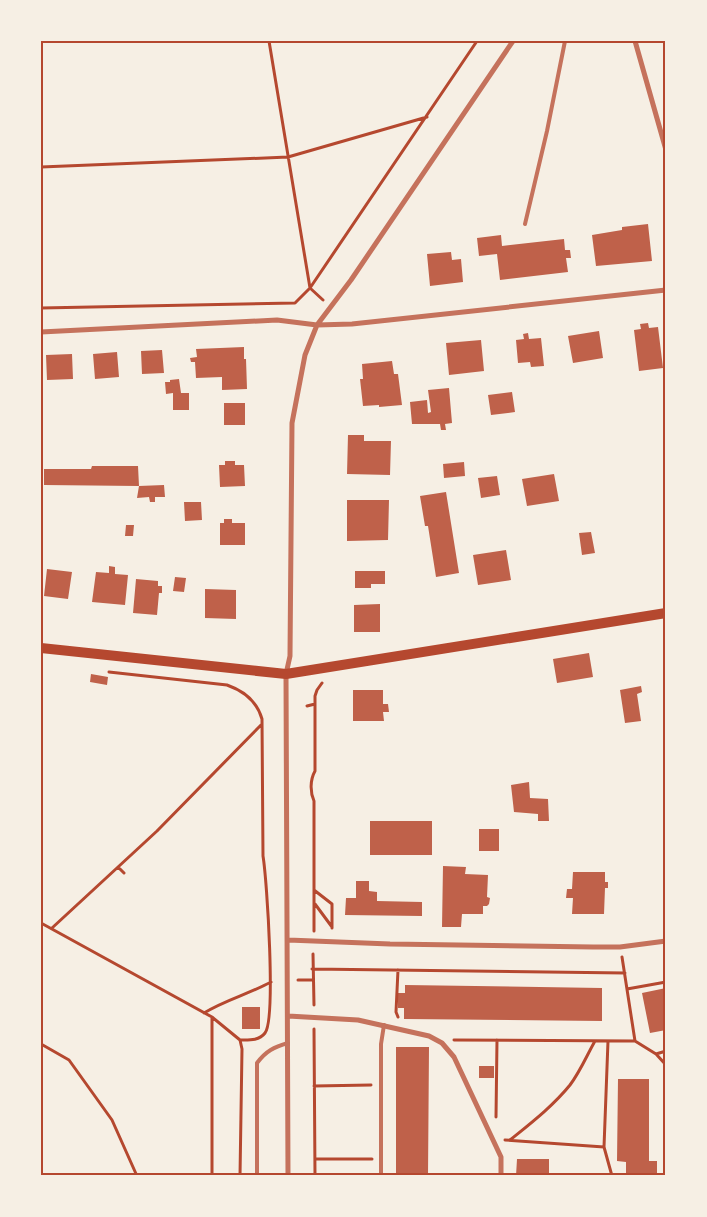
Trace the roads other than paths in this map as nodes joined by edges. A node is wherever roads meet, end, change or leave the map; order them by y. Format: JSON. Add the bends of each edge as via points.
{"nodes":[{"id":1,"x":513,"y":41,"type":"edge"},
{"id":2,"x":565,"y":41,"type":"edge"},
{"id":3,"x":636,"y":41,"type":"edge"},
{"id":4,"x":666,"y":150,"type":"edge"},
{"id":5,"x":524,"y":224,"type":"dead end"},
{"id":6,"x":666,"y":290,"type":"edge"},
{"id":7,"x":317,"y":325,"type":"junction"},
{"id":8,"x":41,"y":332,"type":"edge"},
{"id":9,"x":666,"y":613,"type":"edge"},
{"id":10,"x":41,"y":648,"type":"edge"},
{"id":11,"x":286,"y":674,"type":"junction"},
{"id":12,"x":288,"y":940,"type":"junction"},
{"id":13,"x":666,"y":941,"type":"edge"},
{"id":14,"x":288,"y":1016,"type":"junction"},
{"id":15,"x":384,"y":1025,"type":"junction"},
{"id":16,"x":288,"y":1043,"type":"junction"},
{"id":17,"x":256,"y":1176,"type":"edge"},
{"id":18,"x":288,"y":1176,"type":"edge"},
{"id":19,"x":381,"y":1176,"type":"edge"},
{"id":20,"x":501,"y":1176,"type":"edge"}],
"edges":[{"from":1,"to":7,"type":"street"},
{"from":2,"to":5,"type":"lane"},
{"from":3,"to":4,"type":"street"},
{"from":6,"to":7,"type":"street"},
{"from":7,"to":8,"type":"street","via":[[277,320]]},
{"from":7,"to":11,"type":"street","via":[[305,355],[292,422],[290,656]]},
{"from":9,"to":11,"type":"main road"},
{"from":10,"to":11,"type":"main road"},
{"from":11,"to":12,"type":"street"},
{"from":12,"to":13,"type":"street","via":[[620,947]]},
{"from":12,"to":14,"type":"street"},
{"from":14,"to":15,"type":"street","via":[[358,1020]]},
{"from":14,"to":16,"type":"street"},
{"from":15,"to":19,"type":"lane","via":[[381,1044]]},
{"from":15,"to":20,"type":"street","via":[[429,1036],[448,1049],[501,1157]]},
{"from":16,"to":17,"type":"lane","via":[[271,1048],[257,1063]]},
{"from":16,"to":18,"type":"street"}]}
